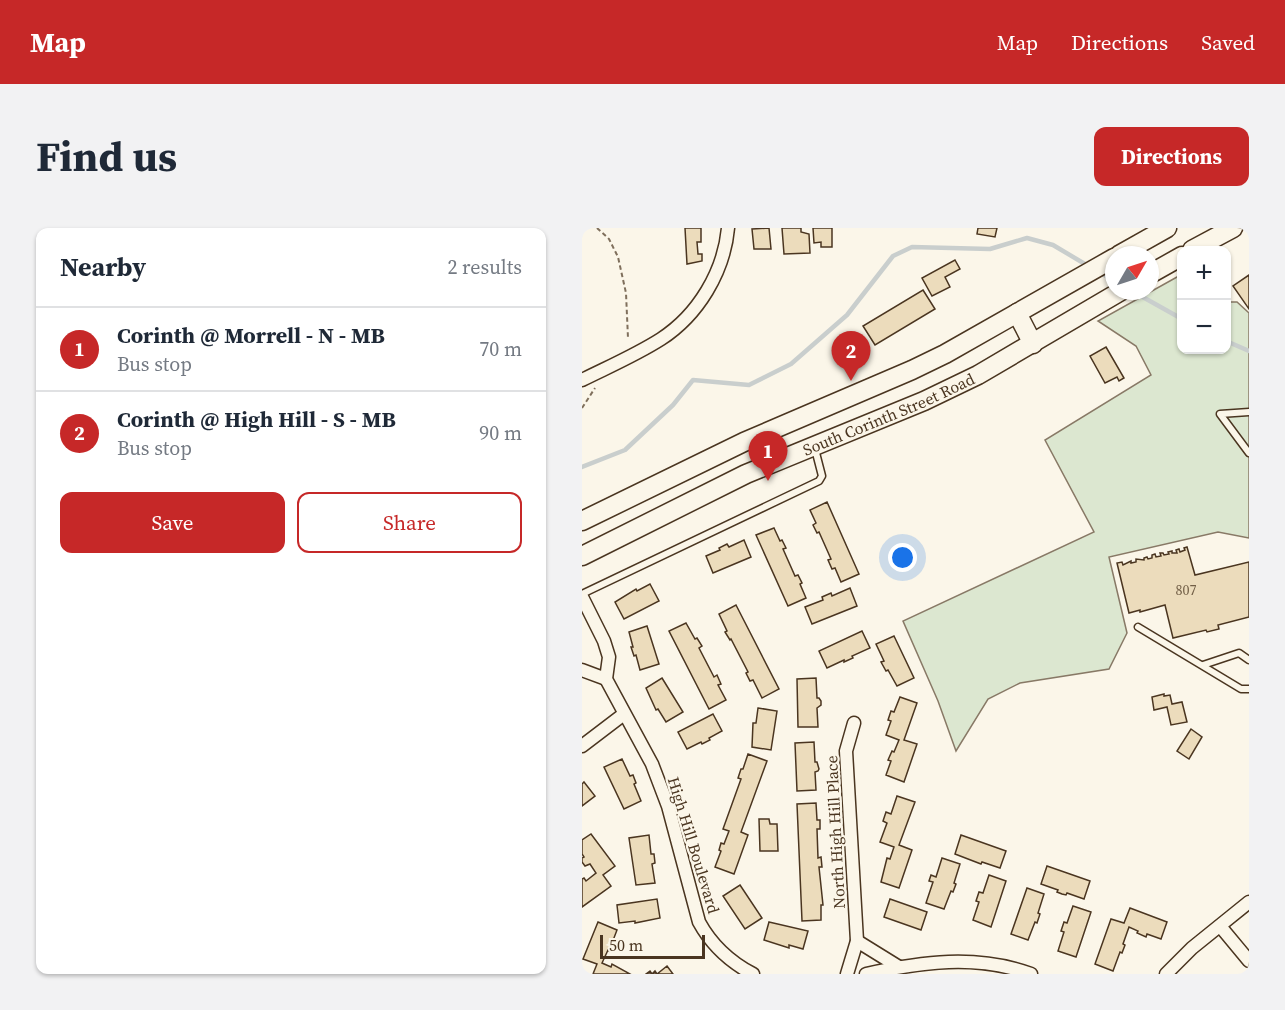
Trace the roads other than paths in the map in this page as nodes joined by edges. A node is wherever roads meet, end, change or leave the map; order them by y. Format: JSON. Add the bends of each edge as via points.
{"nodes":[{"id":1,"x":728,"y":228,"type":"edge"},
{"id":2,"x":1167,"y":228,"type":"edge"},
{"id":3,"x":1233,"y":228,"type":"edge"},
{"id":4,"x":1134,"y":246,"type":"edge"},
{"id":5,"x":1199,"y":246,"type":"edge"},
{"id":6,"x":1177,"y":259,"type":"edge"},
{"id":7,"x":1105,"y":263,"type":"edge"},
{"id":8,"x":1159,"y":270,"type":"edge"},
{"id":9,"x":1105,"y":300,"type":"edge"},
{"id":10,"x":1017,"y":313,"type":"junction"},
{"id":11,"x":1034,"y":344,"type":"junction"},
{"id":12,"x":582,"y":380,"type":"edge"},
{"id":13,"x":1249,"y":412,"type":"edge"},
{"id":14,"x":802,"y":416,"type":"junction"},
{"id":15,"x":813,"y":445,"type":"junction"},
{"id":16,"x":1249,"y":453,"type":"edge"},
{"id":17,"x":582,"y":521,"type":"edge"},
{"id":18,"x":582,"y":556,"type":"edge"},
{"id":19,"x":582,"y":595,"type":"edge"},
{"id":20,"x":1138,"y":627,"type":"dead end"},
{"id":21,"x":1249,"y":660,"type":"edge"},
{"id":22,"x":1203,"y":665,"type":"junction"},
{"id":23,"x":582,"y":670,"type":"edge"},
{"id":24,"x":606,"y":679,"type":"junction"},
{"id":25,"x":1249,"y":689,"type":"edge"},
{"id":26,"x":624,"y":714,"type":"junction"},
{"id":27,"x":854,"y":723,"type":"dead end"},
{"id":28,"x":582,"y":746,"type":"edge"},
{"id":29,"x":1249,"y":902,"type":"edge"},
{"id":30,"x":1220,"y":926,"type":"junction"},
{"id":31,"x":857,"y":941,"type":"junction"},
{"id":32,"x":1249,"y":961,"type":"edge"},
{"id":33,"x":899,"y":967,"type":"junction"},
{"id":34,"x":753,"y":974,"type":"edge"},
{"id":35,"x":847,"y":974,"type":"edge"},
{"id":36,"x":866,"y":974,"type":"edge"},
{"id":37,"x":1031,"y":974,"type":"edge"},
{"id":38,"x":1166,"y":974,"type":"edge"}],
"edges":[{"from":1,"to":12,"type":"street","via":[[726,248],[713,282],[683,321],[661,339]]},
{"from":2,"to":4,"type":"main road"},
{"from":3,"to":5,"type":"main road"},
{"from":6,"to":8,"type":"main road"},
{"from":7,"to":10,"type":"main road","name":"South Corinth Street Road"},
{"from":9,"to":11,"type":"main road","name":"South Corinth Street Road"},
{"from":10,"to":11,"type":"main road"},
{"from":10,"to":14,"type":"main road","name":"South Corinth Street Road","via":[[912,370]]},
{"from":11,"to":15,"type":"main road","name":"South Corinth Street Road","via":[[924,400]]},
{"from":13,"to":16,"type":"lane","via":[[1220,414]]},
{"from":14,"to":15,"type":"main road"},
{"from":14,"to":17,"type":"main road","name":"South Corinth Street Road"},
{"from":15,"to":18,"type":"main road","name":"South Corinth Street Road"},
{"from":15,"to":19,"type":"lane","via":[[822,476],[819,482]]},
{"from":19,"to":24,"type":"street","name":"High Hill Boulevard","via":[[609,657]]},
{"from":20,"to":22,"type":"lane"},
{"from":21,"to":22,"type":"lane","via":[[1239,653]]},
{"from":22,"to":25,"type":"lane","via":[[1241,690]]},
{"from":23,"to":24,"type":"street"},
{"from":24,"to":26,"type":"street","name":"High Hill Boulevard"},
{"from":26,"to":28,"type":"street"},
{"from":26,"to":34,"type":"street","name":"High Hill Boulevard","via":[[664,795],[699,922],[722,952]]},
{"from":27,"to":31,"type":"street","name":"North High Hill Place","via":[[846,751]]},
{"from":29,"to":30,"type":"street"},
{"from":30,"to":32,"type":"street"},
{"from":30,"to":38,"type":"street"},
{"from":31,"to":33,"type":"street"},
{"from":31,"to":35,"type":"street","name":"North High Hill Place"},
{"from":33,"to":36,"type":"street"},
{"from":33,"to":37,"type":"street","via":[[967,961]]}]}
